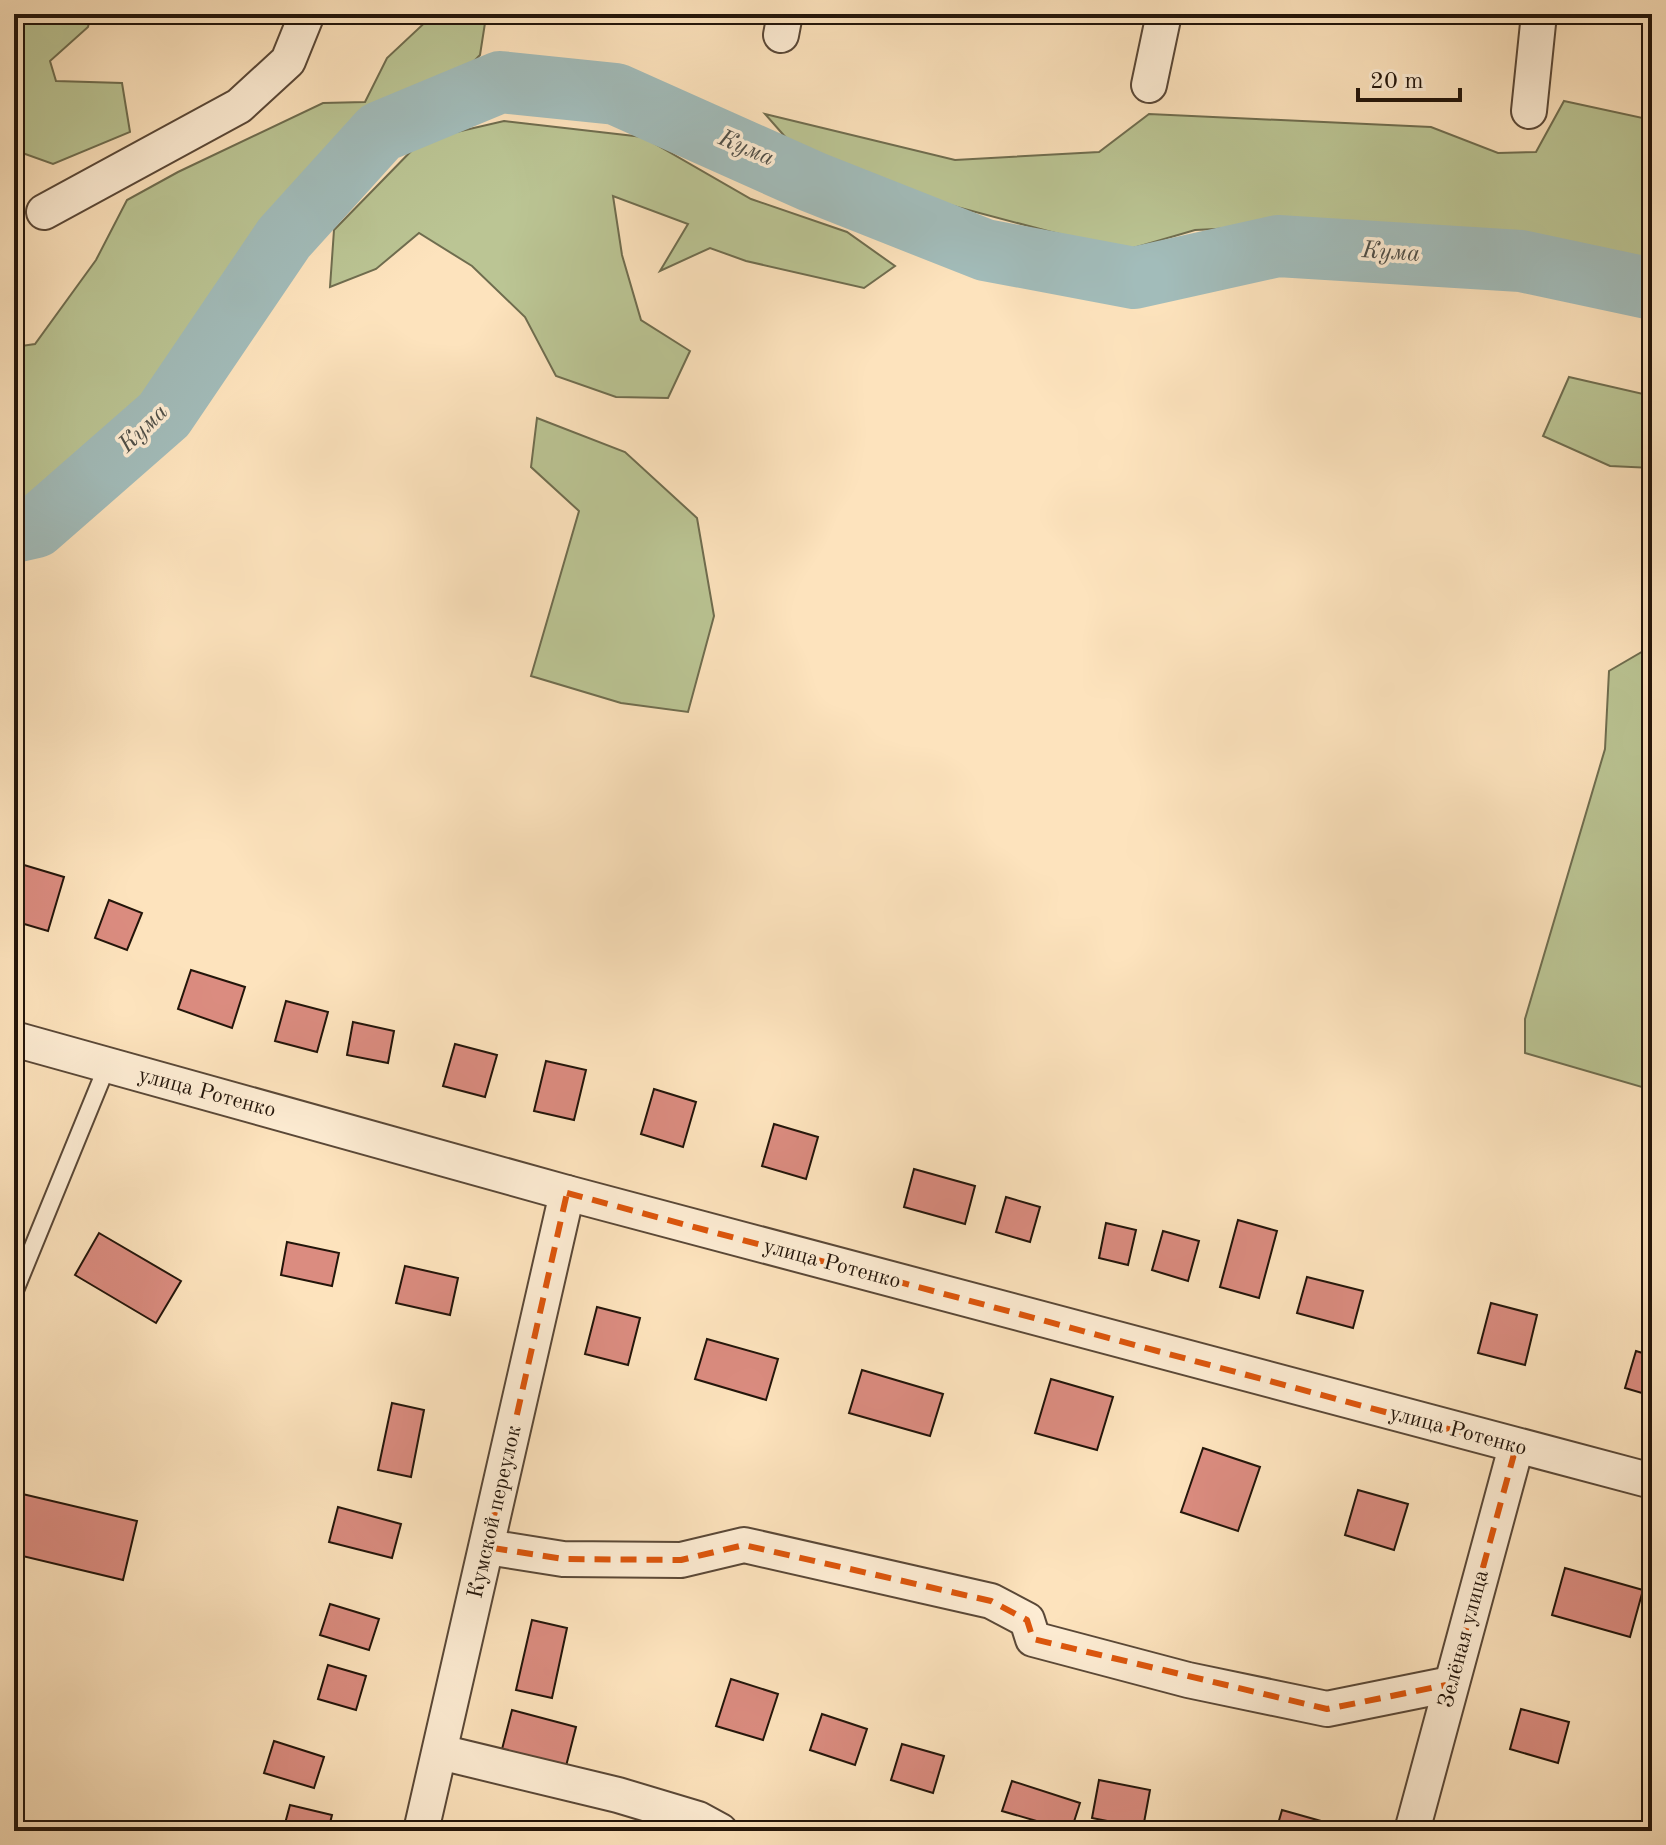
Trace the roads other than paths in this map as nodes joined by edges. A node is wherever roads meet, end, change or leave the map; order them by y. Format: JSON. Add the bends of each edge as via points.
{"nodes":[{"id":1,"x":307,"y":14,"type":"edge"},
{"id":2,"x":1164,"y":14,"type":"edge"},
{"id":3,"x":1539,"y":14,"type":"edge"},
{"id":4,"x":1149,"y":85,"type":"dead end"},
{"id":5,"x":1529,"y":111,"type":"dead end"},
{"id":6,"x":44,"y":212,"type":"dead end"},
{"id":7,"x":14,"y":1039,"type":"edge"},
{"id":8,"x":107,"y":1066,"type":"junction"},
{"id":9,"x":567,"y":1193,"type":"junction"},
{"id":10,"x":14,"y":1293,"type":"edge"},
{"id":11,"x":1516,"y":1447,"type":"junction"},
{"id":12,"x":1652,"y":1481,"type":"edge"},
{"id":13,"x":487,"y":1547,"type":"junction"},
{"id":14,"x":1451,"y":1684,"type":"junction"},
{"id":15,"x":440,"y":1752,"type":"junction"},
{"id":16,"x":421,"y":1831,"type":"edge"},
{"id":17,"x":720,"y":1831,"type":"edge"},
{"id":18,"x":1412,"y":1831,"type":"edge"}],
"edges":[{"from":1,"to":6,"type":"street","via":[[288,61],[239,106]]},
{"from":2,"to":4,"type":"street"},
{"from":3,"to":5,"type":"street"},
{"from":7,"to":8,"type":"street","name":"улица Ротенко"},
{"from":8,"to":9,"type":"street","name":"улица Ротенко"},
{"from":8,"to":10,"type":"lane"},
{"from":9,"to":11,"type":"street","name":"улица Ротенко"},
{"from":9,"to":13,"type":"street","name":"Кумской переулок"},
{"from":11,"to":12,"type":"street","name":"улица Ротенко"},
{"from":11,"to":14,"type":"street","name":"Зелёная улица"},
{"from":13,"to":14,"type":"street","via":[[563,1559],[681,1560],[744,1545],[991,1601],[1027,1620],[1033,1639],[1327,1709]]},
{"from":13,"to":15,"type":"street","name":"Кумской переулок"},
{"from":14,"to":18,"type":"street","name":"Зелёная улица"},
{"from":15,"to":16,"type":"street","name":"Кумской переулок"},
{"from":15,"to":17,"type":"street","via":[[618,1795]]}]}
